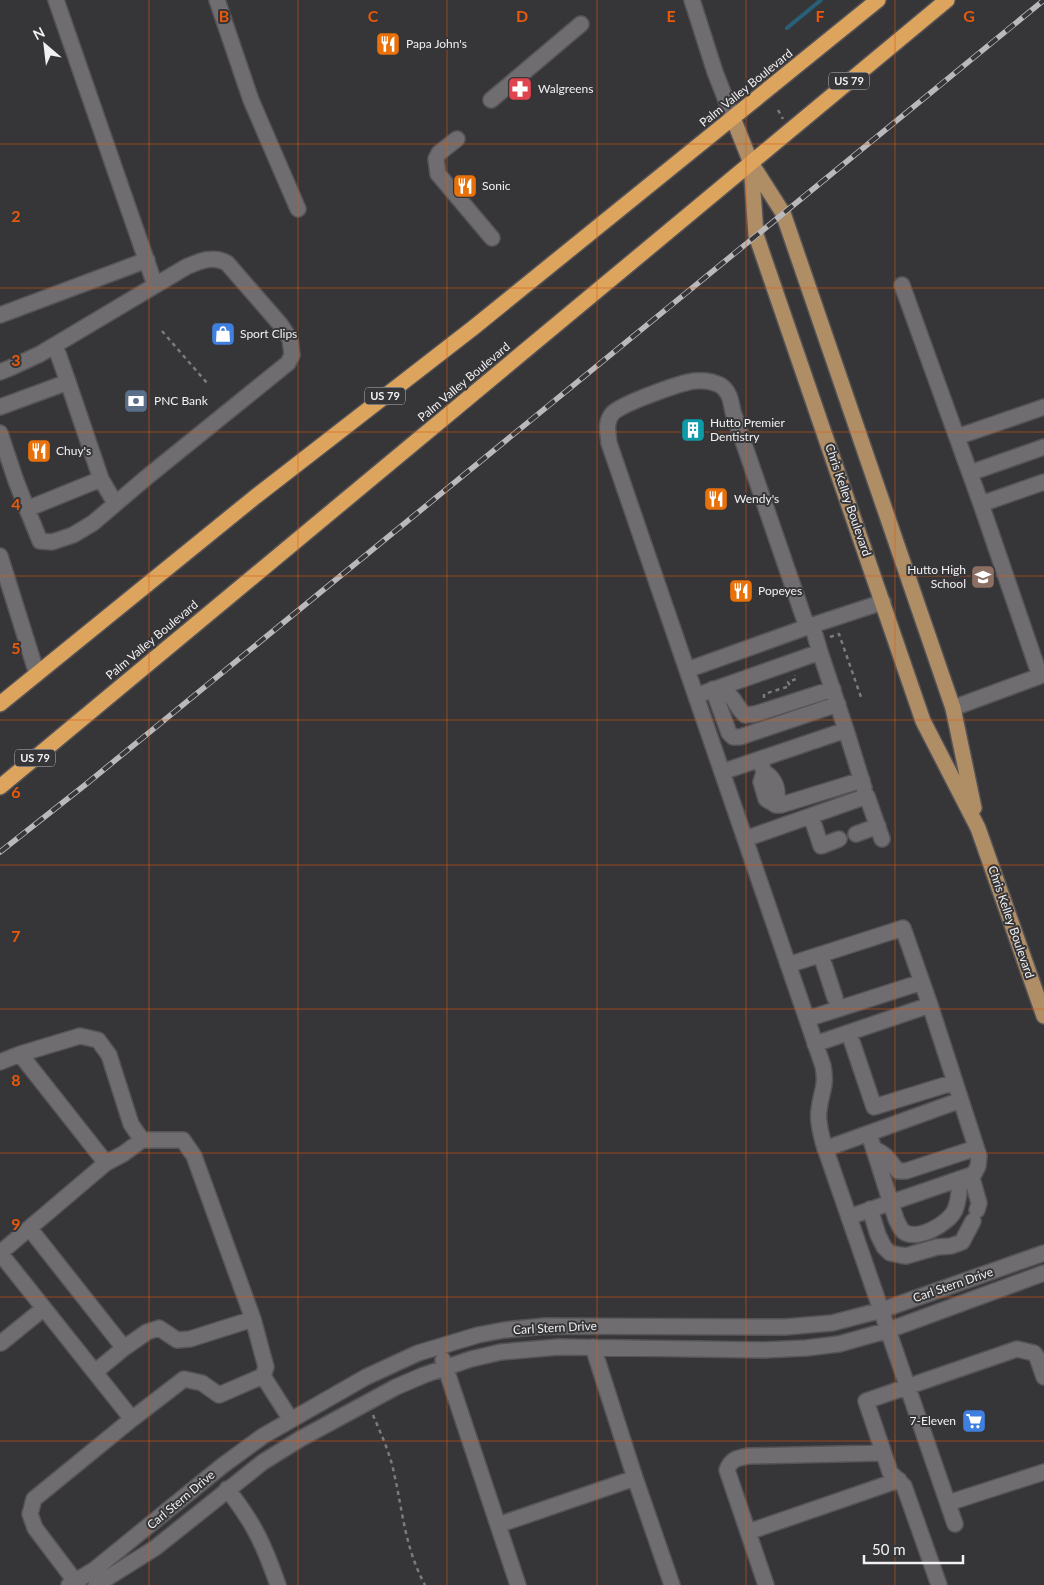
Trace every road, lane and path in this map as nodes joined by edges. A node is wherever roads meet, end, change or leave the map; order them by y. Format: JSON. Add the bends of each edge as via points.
{"nodes":[{"id":1,"x":56,"y":0,"type":"edge"},
{"id":2,"x":217,"y":0,"type":"edge"},
{"id":3,"x":692,"y":0,"type":"edge"},
{"id":4,"x":878,"y":0,"type":"edge"},
{"id":5,"x":947,"y":0,"type":"edge"},
{"id":6,"x":582,"y":24,"type":"dead end"},
{"id":7,"x":491,"y":100,"type":"dead end"},
{"id":8,"x":778,"y":110,"type":"dead end"},
{"id":9,"x":733,"y":118,"type":"junction"},
{"id":10,"x":783,"y":120,"type":"dead end"},
{"id":11,"x":458,"y":139,"type":"dead end"},
{"id":12,"x":751,"y":162,"type":"junction"},
{"id":13,"x":298,"y":209,"type":"dead end"},
{"id":14,"x":492,"y":238,"type":"dead end"},
{"id":15,"x":147,"y":260,"type":"junction"},
{"id":16,"x":155,"y":285,"type":"junction"},
{"id":17,"x":902,"y":285,"type":"dead end"},
{"id":18,"x":0,"y":315,"type":"edge"},
{"id":19,"x":162,"y":331,"type":"dead end"},
{"id":20,"x":54,"y":345,"type":"junction"},
{"id":21,"x":0,"y":372,"type":"edge"},
{"id":22,"x":68,"y":382,"type":"junction"},
{"id":23,"x":208,"y":383,"type":"dead end"},
{"id":24,"x":0,"y":407,"type":"edge"},
{"id":25,"x":1044,"y":407,"type":"edge"},
{"id":26,"x":0,"y":433,"type":"edge"},
{"id":27,"x":957,"y":437,"type":"junction"},
{"id":28,"x":1044,"y":447,"type":"edge"},
{"id":29,"x":970,"y":473,"type":"junction"},
{"id":30,"x":101,"y":480,"type":"junction"},
{"id":31,"x":1044,"y":482,"type":"edge"},
{"id":32,"x":115,"y":503,"type":"junction"},
{"id":33,"x":981,"y":504,"type":"junction"},
{"id":34,"x":27,"y":509,"type":"junction"},
{"id":35,"x":0,"y":556,"type":"edge"},
{"id":36,"x":883,"y":602,"type":"junction"},
{"id":37,"x":809,"y":626,"type":"junction"},
{"id":38,"x":826,"y":638,"type":"dead end"},
{"id":39,"x":820,"y":652,"type":"junction"},
{"id":40,"x":687,"y":670,"type":"junction"},
{"id":41,"x":37,"y":674,"type":"junction"},
{"id":42,"x":832,"y":688,"type":"junction"},
{"id":43,"x":722,"y":690,"type":"junction"},
{"id":44,"x":696,"y":696,"type":"junction"},
{"id":45,"x":862,"y":700,"type":"dead end"},
{"id":46,"x":0,"y":704,"type":"edge"},
{"id":47,"x":838,"y":704,"type":"junction"},
{"id":48,"x":952,"y":708,"type":"junction"},
{"id":49,"x":846,"y":730,"type":"junction"},
{"id":50,"x":762,"y":766,"type":"junction"},
{"id":51,"x":722,"y":772,"type":"junction"},
{"id":52,"x":862,"y":780,"type":"junction"},
{"id":53,"x":0,"y":786,"type":"edge"},
{"id":54,"x":867,"y":796,"type":"junction"},
{"id":55,"x":811,"y":816,"type":"junction"},
{"id":56,"x":978,"y":828,"type":"junction"},
{"id":57,"x":856,"y":834,"type":"dead end"},
{"id":58,"x":745,"y":838,"type":"junction"},
{"id":59,"x":839,"y":840,"type":"dead end"},
{"id":60,"x":821,"y":955,"type":"junction"},
{"id":61,"x":788,"y":964,"type":"junction"},
{"id":62,"x":922,"y":982,"type":"junction"},
{"id":63,"x":835,"y":998,"type":"dead end"},
{"id":64,"x":930,"y":1006,"type":"junction"},
{"id":65,"x":1044,"y":1016,"type":"edge"},
{"id":66,"x":807,"y":1019,"type":"junction"},
{"id":67,"x":851,"y":1037,"type":"junction"},
{"id":68,"x":815,"y":1044,"type":"junction"},
{"id":69,"x":20,"y":1054,"type":"junction"},
{"id":70,"x":0,"y":1062,"type":"edge"},
{"id":71,"x":950,"y":1083,"type":"junction"},
{"id":72,"x":961,"y":1100,"type":"junction"},
{"id":73,"x":868,"y":1134,"type":"junction"},
{"id":74,"x":142,"y":1140,"type":"junction"},
{"id":75,"x":976,"y":1148,"type":"junction"},
{"id":76,"x":825,"y":1149,"type":"junction"},
{"id":77,"x":874,"y":1149,"type":"junction"},
{"id":78,"x":106,"y":1163,"type":"junction"},
{"id":79,"x":965,"y":1177,"type":"junction"},
{"id":80,"x":892,"y":1202,"type":"junction"},
{"id":81,"x":870,"y":1209,"type":"junction"},
{"id":82,"x":849,"y":1217,"type":"junction"},
{"id":83,"x":30,"y":1229,"type":"junction"},
{"id":84,"x":0,"y":1253,"type":"edge"},
{"id":85,"x":1044,"y":1253,"type":"edge"},
{"id":86,"x":1044,"y":1273,"type":"edge"},
{"id":87,"x":44,"y":1309,"type":"junction"},
{"id":88,"x":882,"y":1310,"type":"junction"},
{"id":89,"x":253,"y":1319,"type":"junction"},
{"id":90,"x":889,"y":1330,"type":"junction"},
{"id":91,"x":0,"y":1343,"type":"edge"},
{"id":92,"x":439,"y":1346,"type":"junction"},
{"id":93,"x":593,"y":1347,"type":"junction"},
{"id":94,"x":124,"y":1348,"type":"junction"},
{"id":95,"x":446,"y":1367,"type":"junction"},
{"id":96,"x":95,"y":1372,"type":"junction"},
{"id":97,"x":263,"y":1376,"type":"junction"},
{"id":98,"x":1044,"y":1377,"type":"edge"},
{"id":99,"x":908,"y":1386,"type":"junction"},
{"id":100,"x":372,"y":1414,"type":"dead end"},
{"id":101,"x":132,"y":1419,"type":"junction"},
{"id":102,"x":290,"y":1420,"type":"junction"},
{"id":103,"x":883,"y":1453,"type":"junction"},
{"id":104,"x":1044,"y":1472,"type":"edge"},
{"id":105,"x":635,"y":1478,"type":"junction"},
{"id":106,"x":899,"y":1480,"type":"junction"},
{"id":107,"x":227,"y":1489,"type":"junction"},
{"id":108,"x":948,"y":1503,"type":"junction"},
{"id":109,"x":955,"y":1524,"type":"dead end"},
{"id":110,"x":498,"y":1525,"type":"junction"},
{"id":111,"x":748,"y":1532,"type":"junction"},
{"id":112,"x":74,"y":1584,"type":"edge"},
{"id":113,"x":96,"y":1585,"type":"edge"},
{"id":114,"x":278,"y":1585,"type":"edge"},
{"id":115,"x":425,"y":1585,"type":"edge"},
{"id":116,"x":518,"y":1585,"type":"edge"},
{"id":117,"x":672,"y":1585,"type":"edge"},
{"id":118,"x":766,"y":1585,"type":"edge"},
{"id":119,"x":939,"y":1585,"type":"edge"}],
"edges":[{"from":1,"to":15,"type":"street"},
{"from":2,"to":13,"type":"street","via":[[251,100]]},
{"from":3,"to":9,"type":"street"},
{"from":4,"to":9,"type":"highway","name":"Palm Valley Boulevard","number":"US 79"},
{"from":5,"to":12,"type":"highway","name":"Palm Valley Boulevard","number":"US 79"},
{"from":6,"to":7,"type":"street"},
{"from":8,"to":10,"type":"path"},
{"from":9,"to":12,"type":"main road","name":"Chris Kelley Boulevard"},
{"from":9,"to":41,"type":"highway","name":"Palm Valley Boulevard","number":"US 79"},
{"from":11,"to":14,"type":"street","via":[[436,159],[438,174]]},
{"from":12,"to":36,"type":"main road","name":"Chris Kelley Boulevard","via":[[756,235]]},
{"from":12,"to":48,"type":"main road","name":"Chris Kelley Boulevard","via":[[783,213]]},
{"from":12,"to":53,"type":"highway","name":"Palm Valley Boulevard","number":"US 79"},
{"from":15,"to":16,"type":"street"},
{"from":15,"to":18,"type":"street"},
{"from":16,"to":20,"type":"street"},
{"from":16,"to":32,"type":"street","via":[[200,261],[212,258],[227,262],[280,324],[290,339],[292,355],[288,363]]},
{"from":17,"to":27,"type":"street"},
{"from":19,"to":23,"type":"path"},
{"from":20,"to":21,"type":"street"},
{"from":20,"to":22,"type":"street"},
{"from":22,"to":24,"type":"street"},
{"from":22,"to":30,"type":"street"},
{"from":25,"to":27,"type":"street"},
{"from":26,"to":34,"type":"street"},
{"from":27,"to":29,"type":"street"},
{"from":28,"to":29,"type":"street"},
{"from":29,"to":33,"type":"street"},
{"from":30,"to":32,"type":"street"},
{"from":30,"to":34,"type":"street"},
{"from":31,"to":33,"type":"street"},
{"from":32,"to":34,"type":"street","via":[[93,523],[52,542],[40,541]]},
{"from":33,"to":48,"type":"street","via":[[1040,676]]},
{"from":35,"to":41,"type":"street"},
{"from":36,"to":37,"type":"street"},
{"from":36,"to":56,"type":"main road","name":"Chris Kelley Boulevard","via":[[923,721]]},
{"from":37,"to":39,"type":"street"},
{"from":37,"to":40,"type":"street"},
{"from":37,"to":40,"type":"street","via":[[733,412],[730,395],[722,386],[709,381],[693,382],[636,400],[613,412],[607,424],[609,443]]},
{"from":38,"to":45,"type":"path","via":[[839,634]]},
{"from":39,"to":42,"type":"street"},
{"from":39,"to":43,"type":"street"},
{"from":40,"to":44,"type":"street"},
{"from":41,"to":46,"type":"highway","name":"Palm Valley Boulevard","number":"US 79"},
{"from":42,"to":43,"type":"street","via":[[745,715]]},
{"from":42,"to":47,"type":"street"},
{"from":43,"to":44,"type":"street"},
{"from":43,"to":47,"type":"street","via":[[729,733],[733,737]]},
{"from":44,"to":51,"type":"street"},
{"from":47,"to":49,"type":"street"},
{"from":48,"to":56,"type":"main road","name":"Chris Kelley Boulevard"},
{"from":49,"to":50,"type":"street"},
{"from":49,"to":52,"type":"street"},
{"from":50,"to":51,"type":"street"},
{"from":50,"to":52,"type":"street","via":[[761,782],[766,799],[781,806]]},
{"from":51,"to":58,"type":"street"},
{"from":52,"to":54,"type":"street"},
{"from":54,"to":55,"type":"street"},
{"from":54,"to":57,"type":"street","via":[[880,832]]},
{"from":55,"to":58,"type":"street"},
{"from":55,"to":59,"type":"street","via":[[821,846]]},
{"from":56,"to":65,"type":"main road","name":"Chris Kelley Boulevard"},
{"from":58,"to":61,"type":"street"},
{"from":60,"to":61,"type":"street"},
{"from":60,"to":62,"type":"street","via":[[903,928]]},
{"from":60,"to":63,"type":"street"},
{"from":61,"to":66,"type":"street"},
{"from":62,"to":64,"type":"street"},
{"from":62,"to":66,"type":"street"},
{"from":64,"to":67,"type":"street"},
{"from":64,"to":71,"type":"street"},
{"from":66,"to":68,"type":"street"},
{"from":67,"to":68,"type":"street"},
{"from":67,"to":71,"type":"street","via":[[874,1107]]},
{"from":68,"to":76,"type":"street","via":[[824,1075],[818,1119]]},
{"from":69,"to":70,"type":"street"},
{"from":69,"to":74,"type":"street","via":[[80,1036],[98,1040],[109,1056],[131,1124]]},
{"from":69,"to":78,"type":"street"},
{"from":71,"to":72,"type":"street"},
{"from":72,"to":73,"type":"street"},
{"from":72,"to":75,"type":"street"},
{"from":73,"to":76,"type":"street"},
{"from":73,"to":77,"type":"street"},
{"from":74,"to":78,"type":"street"},
{"from":74,"to":89,"type":"street","via":[[183,1140],[194,1156]]},
{"from":75,"to":77,"type":"street","via":[[906,1171],[898,1171],[885,1154]]},
{"from":75,"to":79,"type":"street","via":[[978,1166],[974,1174]]},
{"from":76,"to":82,"type":"street"},
{"from":77,"to":80,"type":"street"},
{"from":78,"to":83,"type":"street"},
{"from":79,"to":80,"type":"street"},
{"from":79,"to":80,"type":"street","via":[[954,1211],[947,1222],[938,1227],[912,1234],[904,1232]]},
{"from":79,"to":81,"type":"street","via":[[979,1204],[962,1242],[951,1246],[906,1256],[890,1253],[878,1235]]},
{"from":80,"to":81,"type":"street"},
{"from":81,"to":82,"type":"street"},
{"from":82,"to":88,"type":"street"},
{"from":83,"to":84,"type":"street"},
{"from":83,"to":94,"type":"street"},
{"from":84,"to":87,"type":"street"},
{"from":85,"to":88,"type":"street","name":"Carl Stern Drive"},
{"from":86,"to":90,"type":"street","name":"Carl Stern Drive"},
{"from":87,"to":91,"type":"street"},
{"from":87,"to":96,"type":"street"},
{"from":88,"to":90,"type":"street"},
{"from":88,"to":92,"type":"street","name":"Carl Stern Drive","via":[[832,1323],[785,1327],[545,1326],[487,1334]]},
{"from":89,"to":94,"type":"street","via":[[190,1339],[177,1340],[159,1328]]},
{"from":89,"to":97,"type":"street","via":[[266,1367]]},
{"from":90,"to":93,"type":"street","name":"Carl Stern Drive","via":[[839,1344],[784,1349]]},
{"from":90,"to":99,"type":"street"},
{"from":92,"to":95,"type":"street"},
{"from":92,"to":102,"type":"street","name":"Carl Stern Drive","via":[[384,1368]]},
{"from":93,"to":95,"type":"street","name":"Carl Stern Drive","via":[[501,1352]]},
{"from":93,"to":105,"type":"street"},
{"from":94,"to":96,"type":"street"},
{"from":95,"to":107,"type":"street","name":"Carl Stern Drive","via":[[396,1387],[300,1439]]},
{"from":95,"to":110,"type":"street"},
{"from":96,"to":101,"type":"street"},
{"from":97,"to":101,"type":"street","via":[[219,1395],[202,1383],[184,1379]]},
{"from":97,"to":102,"type":"street"},
{"from":98,"to":99,"type":"street","via":[[1034,1352],[1017,1349]]},
{"from":99,"to":103,"type":"street","via":[[866,1401]]},
{"from":99,"to":108,"type":"street"},
{"from":100,"to":115,"type":"path","via":[[386,1446],[404,1528]]},
{"from":101,"to":112,"type":"street","via":[[34,1499],[30,1514],[35,1528]]},
{"from":102,"to":112,"type":"street","name":"Carl Stern Drive","via":[[222,1466]]},
{"from":103,"to":106,"type":"street","via":[[890,1472]]},
{"from":103,"to":111,"type":"street","via":[[737,1458],[730,1462],[727,1470]]},
{"from":104,"to":108,"type":"street"},
{"from":105,"to":110,"type":"street"},
{"from":105,"to":117,"type":"street"},
{"from":106,"to":111,"type":"street"},
{"from":106,"to":119,"type":"street","via":[[904,1486]]},
{"from":107,"to":113,"type":"street","name":"Carl Stern Drive","via":[[155,1548]]},
{"from":107,"to":114,"type":"street","via":[[258,1534]]},
{"from":108,"to":109,"type":"street"},
{"from":110,"to":116,"type":"street"},
{"from":111,"to":118,"type":"street"}]}
